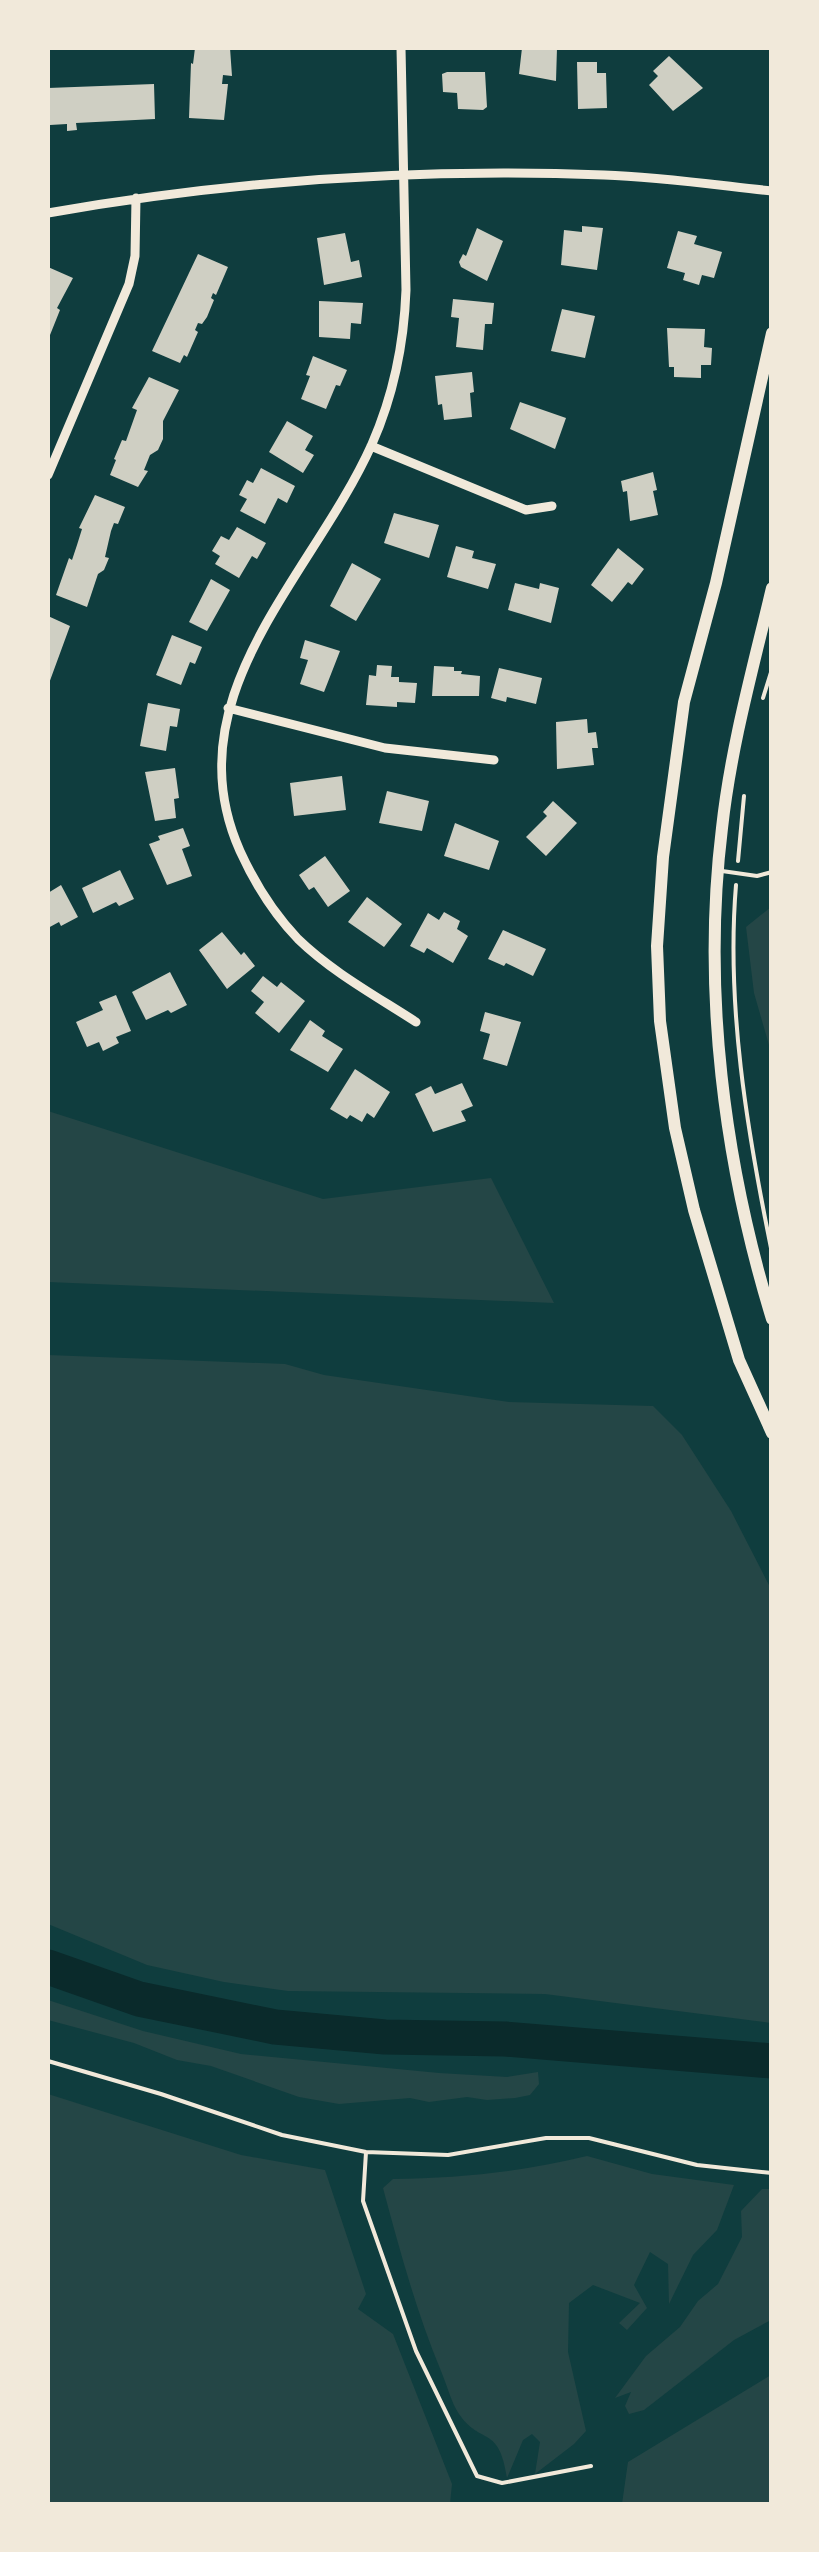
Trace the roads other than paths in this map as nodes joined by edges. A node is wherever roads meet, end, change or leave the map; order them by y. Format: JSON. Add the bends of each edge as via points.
{"nodes":[{"id":1,"x":401,"y":48,"type":"edge"},
{"id":2,"x":405,"y":178,"type":"junction"},
{"id":3,"x":772,"y":191,"type":"edge"},
{"id":4,"x":136,"y":198,"type":"junction"},
{"id":5,"x":48,"y":213,"type":"edge"},
{"id":6,"x":772,"y":333,"type":"edge"},
{"id":7,"x":371,"y":446,"type":"junction"},
{"id":8,"x":48,"y":475,"type":"edge"},
{"id":9,"x":552,"y":506,"type":"dead end"},
{"id":10,"x":772,"y":588,"type":"edge"},
{"id":11,"x":228,"y":708,"type":"junction"},
{"id":12,"x":494,"y":760,"type":"dead end"},
{"id":13,"x":717,"y":871,"type":"junction"},
{"id":14,"x":772,"y":872,"type":"edge"},
{"id":15,"x":416,"y":1022,"type":"dead end"},
{"id":16,"x":772,"y":1319,"type":"edge"},
{"id":17,"x":772,"y":1433,"type":"edge"}],
"edges":[{"from":1,"to":2,"type":"street"},
{"from":2,"to":3,"type":"street","via":[[607,175]]},
{"from":2,"to":4,"type":"street"},
{"from":2,"to":7,"type":"street","via":[[404,330],[396,378]]},
{"from":4,"to":5,"type":"street"},
{"from":4,"to":8,"type":"street","via":[[129,284]]},
{"from":6,"to":17,"type":"main road","via":[[684,702],[657,946],[660,1022],[694,1210],[738,1360]]},
{"from":7,"to":9,"type":"street","via":[[526,510]]},
{"from":7,"to":11,"type":"street","via":[[262,632]]},
{"from":10,"to":13,"type":"main road","via":[[736,736]]},
{"from":11,"to":12,"type":"street","via":[[385,748]]},
{"from":11,"to":15,"type":"street","via":[[222,795],[264,898],[330,966]]},
{"from":13,"to":14,"type":"lane"},
{"from":13,"to":16,"type":"main road","via":[[715,983],[727,1116],[738,1192]]}]}
